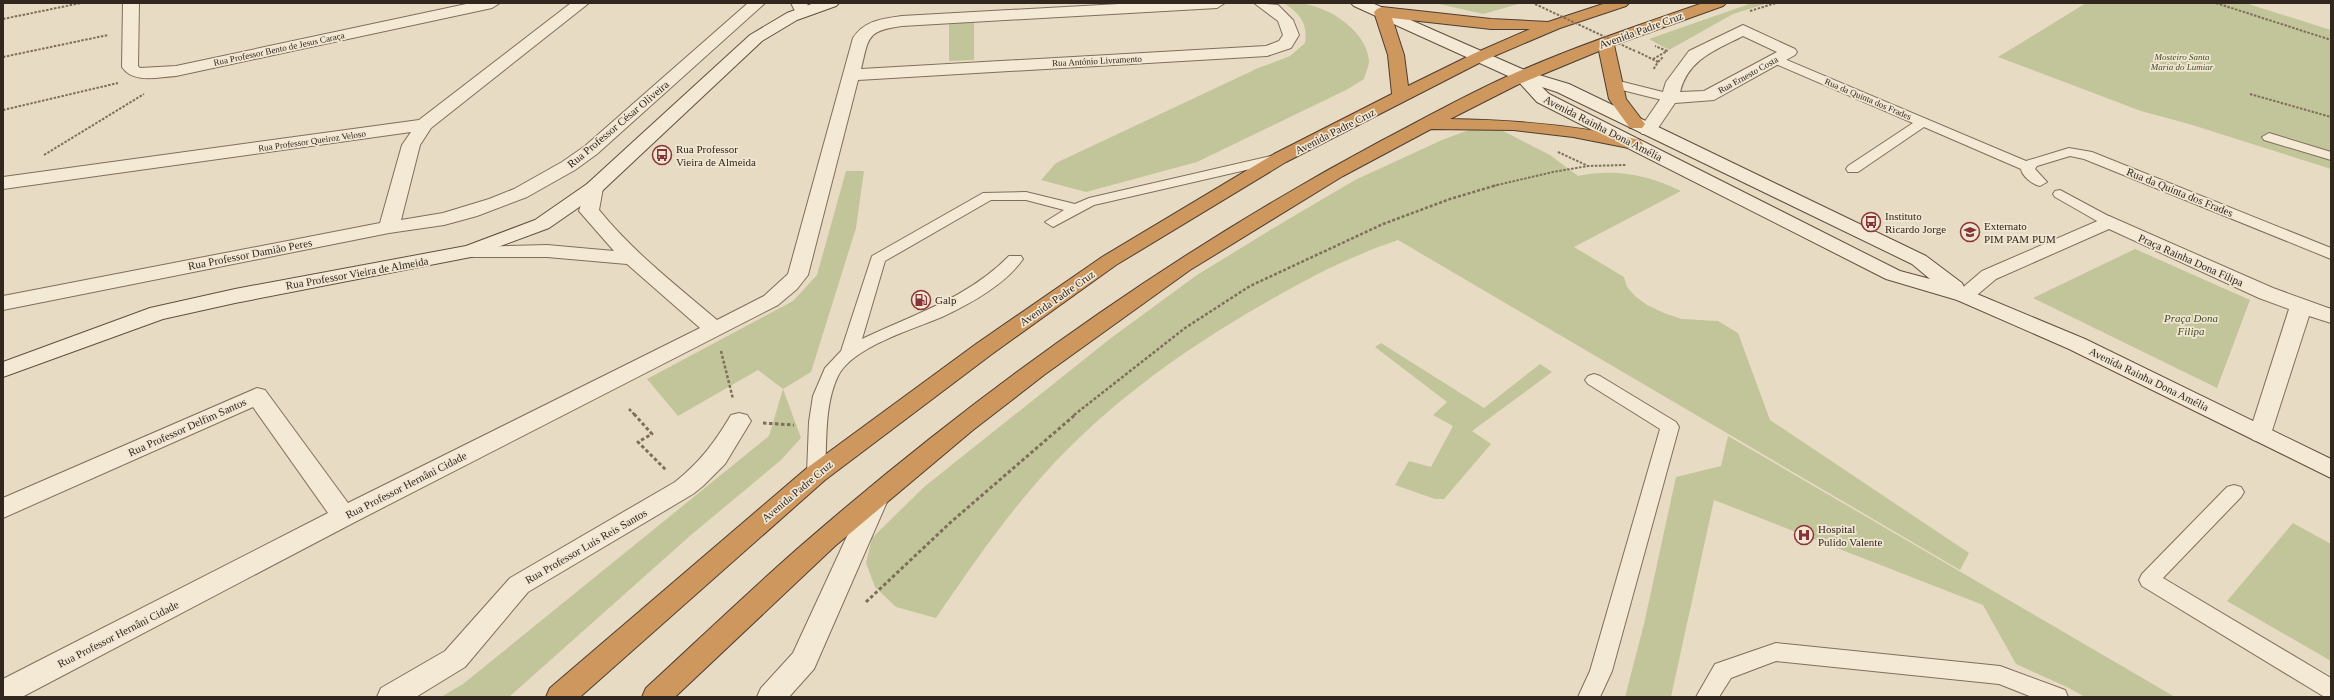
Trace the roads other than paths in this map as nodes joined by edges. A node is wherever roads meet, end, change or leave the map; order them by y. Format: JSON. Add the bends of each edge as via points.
{"nodes":[{"id":1,"x":131,"y":3,"type":"edge"},
{"id":2,"x":492,"y":3,"type":"edge"},
{"id":3,"x":580,"y":3,"type":"edge"},
{"id":4,"x":757,"y":3,"type":"edge"},
{"id":5,"x":831,"y":3,"type":"edge"},
{"id":6,"x":1217,"y":3,"type":"edge"},
{"id":7,"x":1262,"y":3,"type":"edge"},
{"id":8,"x":1358,"y":3,"type":"edge"},
{"id":9,"x":1621,"y":3,"type":"edge"},
{"id":10,"x":1718,"y":3,"type":"edge"},
{"id":11,"x":800,"y":8,"type":"edge"},
{"id":12,"x":1382,"y":12,"type":"junction"},
{"id":13,"x":1554,"y":25,"type":"junction"},
{"id":14,"x":1605,"y":42,"type":"junction"},
{"id":15,"x":1479,"y":57,"type":"junction"},
{"id":16,"x":1775,"y":59,"type":"junction"},
{"id":17,"x":851,"y":75,"type":"junction"},
{"id":18,"x":1523,"y":76,"type":"junction"},
{"id":19,"x":1615,"y":84,"type":"junction"},
{"id":20,"x":1401,"y":98,"type":"junction"},
{"id":21,"x":1670,"y":98,"type":"junction"},
{"id":22,"x":1923,"y":122,"type":"junction"},
{"id":23,"x":1427,"y":124,"type":"junction"},
{"id":24,"x":424,"y":125,"type":"junction"},
{"id":25,"x":1642,"y":127,"type":"junction"},
{"id":26,"x":2269,"y":137,"type":"dead end"},
{"id":27,"x":1634,"y":144,"type":"junction"},
{"id":28,"x":2331,"y":156,"type":"edge"},
{"id":29,"x":1280,"y":158,"type":"junction"},
{"id":30,"x":2028,"y":167,"type":"junction"},
{"id":31,"x":1853,"y":169,"type":"dead end"},
{"id":32,"x":2040,"y":182,"type":"dead end"},
{"id":33,"x":3,"y":183,"type":"edge"},
{"id":34,"x":594,"y":188,"type":"junction"},
{"id":35,"x":2060,"y":194,"type":"dead end"},
{"id":36,"x":1077,"y":209,"type":"junction"},
{"id":37,"x":1053,"y":222,"type":"dead end"},
{"id":38,"x":2109,"y":222,"type":"junction"},
{"id":39,"x":390,"y":227,"type":"junction"},
{"id":40,"x":471,"y":251,"type":"junction"},
{"id":41,"x":2331,"y":254,"type":"edge"},
{"id":42,"x":634,"y":259,"type":"junction"},
{"id":43,"x":1015,"y":259,"type":"dead end"},
{"id":44,"x":1964,"y":294,"type":"junction"},
{"id":45,"x":3,"y":303,"type":"edge"},
{"id":46,"x":2301,"y":306,"type":"junction"},
{"id":47,"x":2331,"y":316,"type":"edge"},
{"id":48,"x":715,"y":330,"type":"junction"},
{"id":49,"x":849,"y":353,"type":"junction"},
{"id":50,"x":29,"y":360,"type":"junction"},
{"id":51,"x":3,"y":364,"type":"edge"},
{"id":52,"x":3,"y":370,"type":"edge"},
{"id":53,"x":1594,"y":380,"type":"dead end"},
{"id":54,"x":739,"y":421,"type":"road end"},
{"id":55,"x":2261,"y":434,"type":"junction"},
{"id":56,"x":2331,"y":469,"type":"edge"},
{"id":57,"x":816,"y":474,"type":"junction"},
{"id":58,"x":2234,"y":492,"type":"dead end"},
{"id":59,"x":878,"y":495,"type":"junction"},
{"id":60,"x":3,"y":509,"type":"edge"},
{"id":61,"x":344,"y":516,"type":"junction"},
{"id":62,"x":2331,"y":689,"type":"edge"},
{"id":63,"x":3,"y":693,"type":"edge"},
{"id":64,"x":391,"y":697,"type":"edge"},
{"id":65,"x":560,"y":697,"type":"edge"},
{"id":66,"x":656,"y":697,"type":"edge"},
{"id":67,"x":771,"y":697,"type":"edge"},
{"id":68,"x":1589,"y":697,"type":"edge"},
{"id":69,"x":1707,"y":697,"type":"edge"},
{"id":70,"x":2057,"y":697,"type":"edge"}],
"edges":[{"from":1,"to":2,"type":"street","name":"Rua Professor Bento de Jesus Caraça","via":[[129,54],[130,67],[135,72],[176,71]]},
{"from":3,"to":24,"type":"street"},
{"from":4,"to":39,"type":"street","name":"Rua Professor César Oliveira","via":[[591,150],[566,169],[502,202],[468,214],[425,224]]},
{"from":5,"to":11,"type":"street","name":"Rua Professor Vieira de Almeida"},
{"from":6,"to":17,"type":"street","via":[[893,22],[878,26],[863,35]]},
{"from":7,"to":17,"type":"street","name":"Rua António Livramento","via":[[1273,6],[1282,14],[1290,37],[1286,44],[1267,51]]},
{"from":8,"to":12,"type":"street"},
{"from":9,"to":13,"type":"highway","name":"Avenida Padre Cruz"},
{"from":10,"to":14,"type":"highway","name":"Avenida Padre Cruz"},
{"from":11,"to":34,"type":"street","name":"Rua Professor Vieira de Almeida","via":[[756,38]]},
{"from":12,"to":13,"type":"highway","via":[[1491,24]]},
{"from":12,"to":15,"type":"street"},
{"from":12,"to":20,"type":"highway","via":[[1396,55]]},
{"from":13,"to":15,"type":"highway","name":"Avenida Padre Cruz"},
{"from":14,"to":18,"type":"highway","name":"Avenida Padre Cruz"},
{"from":14,"to":19,"type":"highway"},
{"from":15,"to":18,"type":"street"},
{"from":15,"to":20,"type":"highway","name":"Avenida Padre Cruz"},
{"from":16,"to":21,"type":"street","name":"Rua Ernesto Costa","via":[[1708,96]]},
{"from":16,"to":21,"type":"street","name":"Rua Ernesto Costa","via":[[1789,52],[1743,30],[1695,54],[1674,82]]},
{"from":16,"to":22,"type":"lane","name":"Rua da Quinta dos Frades"},
{"from":17,"to":48,"type":"street","via":[[798,276],[789,288],[774,299]]},
{"from":18,"to":23,"type":"highway","name":"Avenida Padre Cruz"},
{"from":18,"to":25,"type":"street","name":"Avenida Rainha Dona Amélia","via":[[1563,88]]},
{"from":18,"to":27,"type":"street","name":"Avenida Rainha Dona Amélia","via":[[1543,98]]},
{"from":19,"to":21,"type":"lane"},
{"from":19,"to":25,"type":"highway","via":[[1618,99]]},
{"from":20,"to":29,"type":"highway","name":"Avenida Padre Cruz"},
{"from":21,"to":25,"type":"street","name":"Rua Ernesto Costa"},
{"from":22,"to":30,"type":"lane","name":"Rua da Quinta dos Frades"},
{"from":22,"to":31,"type":"lane"},
{"from":23,"to":27,"type":"highway","via":[[1514,125],[1574,132]]},
{"from":23,"to":59,"type":"highway","name":"Avenida Padre Cruz","via":[[1330,175],[1239,228],[1152,285],[1029,375]]},
{"from":24,"to":33,"type":"street","name":"Rua Professor Queiroz Veloso"},
{"from":24,"to":39,"type":"street","via":[[411,145]]},
{"from":25,"to":44,"type":"street","name":"Avenida Rainha Dona Amélia","via":[[1919,260]]},
{"from":26,"to":28,"type":"lane"},
{"from":27,"to":44,"type":"street","name":"Avenida Rainha Dona Amélia","via":[[1893,274]]},
{"from":29,"to":36,"type":"lane","via":[[1089,202]]},
{"from":29,"to":57,"type":"highway","name":"Avenida Padre Cruz","via":[[1109,261],[984,349]]},
{"from":30,"to":32,"type":"lane","name":"Rua da Quinta dos Frades","via":[[2030,175]]},
{"from":30,"to":41,"type":"lane","name":"Rua da Quinta dos Frades","via":[[2032,163],[2077,152]]},
{"from":34,"to":40,"type":"street","name":"Rua Professor Vieira de Almeida","via":[[542,224]]},
{"from":34,"to":42,"type":"street","via":[[589,211],[598,224]]},
{"from":35,"to":38,"type":"lane"},
{"from":36,"to":37,"type":"lane"},
{"from":36,"to":49,"type":"lane","via":[[1026,196],[988,196],[878,259]]},
{"from":38,"to":44,"type":"street","via":[[1989,275]]},
{"from":38,"to":46,"type":"street","name":"Praça Rainha Dona Filipa"},
{"from":39,"to":45,"type":"street","name":"Rua Professor Damião Peres"},
{"from":40,"to":42,"type":"street","via":[[546,251]]},
{"from":40,"to":50,"type":"street","name":"Rua Professor Vieira de Almeida","via":[[203,302],[116,327]]},
{"from":42,"to":48,"type":"street"},
{"from":43,"to":49,"type":"lane","via":[[950,307]]},
{"from":44,"to":55,"type":"street","name":"Avenida Rainha Dona Amélia","via":[[2077,344]]},
{"from":46,"to":47,"type":"street"},
{"from":46,"to":55,"type":"street"},
{"from":48,"to":61,"type":"street","name":"Rua Professor Hernâni Cidade"},
{"from":49,"to":57,"type":"lane","via":[[831,371],[822,394]]},
{"from":50,"to":51,"type":"street"},
{"from":50,"to":52,"type":"street","name":"Rua Professor Vieira de Almeida"},
{"from":53,"to":68,"type":"lane","via":[[1670,427],[1601,671]]},
{"from":54,"to":64,"type":"street","name":"Rua Professor Luís Reis Santos","via":[[720,455],[705,472],[684,488],[520,585],[455,659]]},
{"from":55,"to":56,"type":"street","name":"Avenida Rainha Dona Amélia"},
{"from":57,"to":65,"type":"highway","name":"Avenida Padre Cruz"},
{"from":58,"to":62,"type":"lane","via":[[2148,580]]},
{"from":59,"to":66,"type":"highway","name":"Avenida Padre Cruz","via":[[823,542]]},
{"from":59,"to":67,"type":"street","name":"Avenida Padre Cruz","via":[[804,661]]},
{"from":60,"to":61,"type":"street","name":"Rua Professor Delfim Santos","via":[[257,396]]},
{"from":61,"to":63,"type":"street","name":"Rua Professor Hernâni Cidade"},
{"from":69,"to":70,"type":"lane","via":[[1723,671],[1776,652],[2000,675]]}]}
